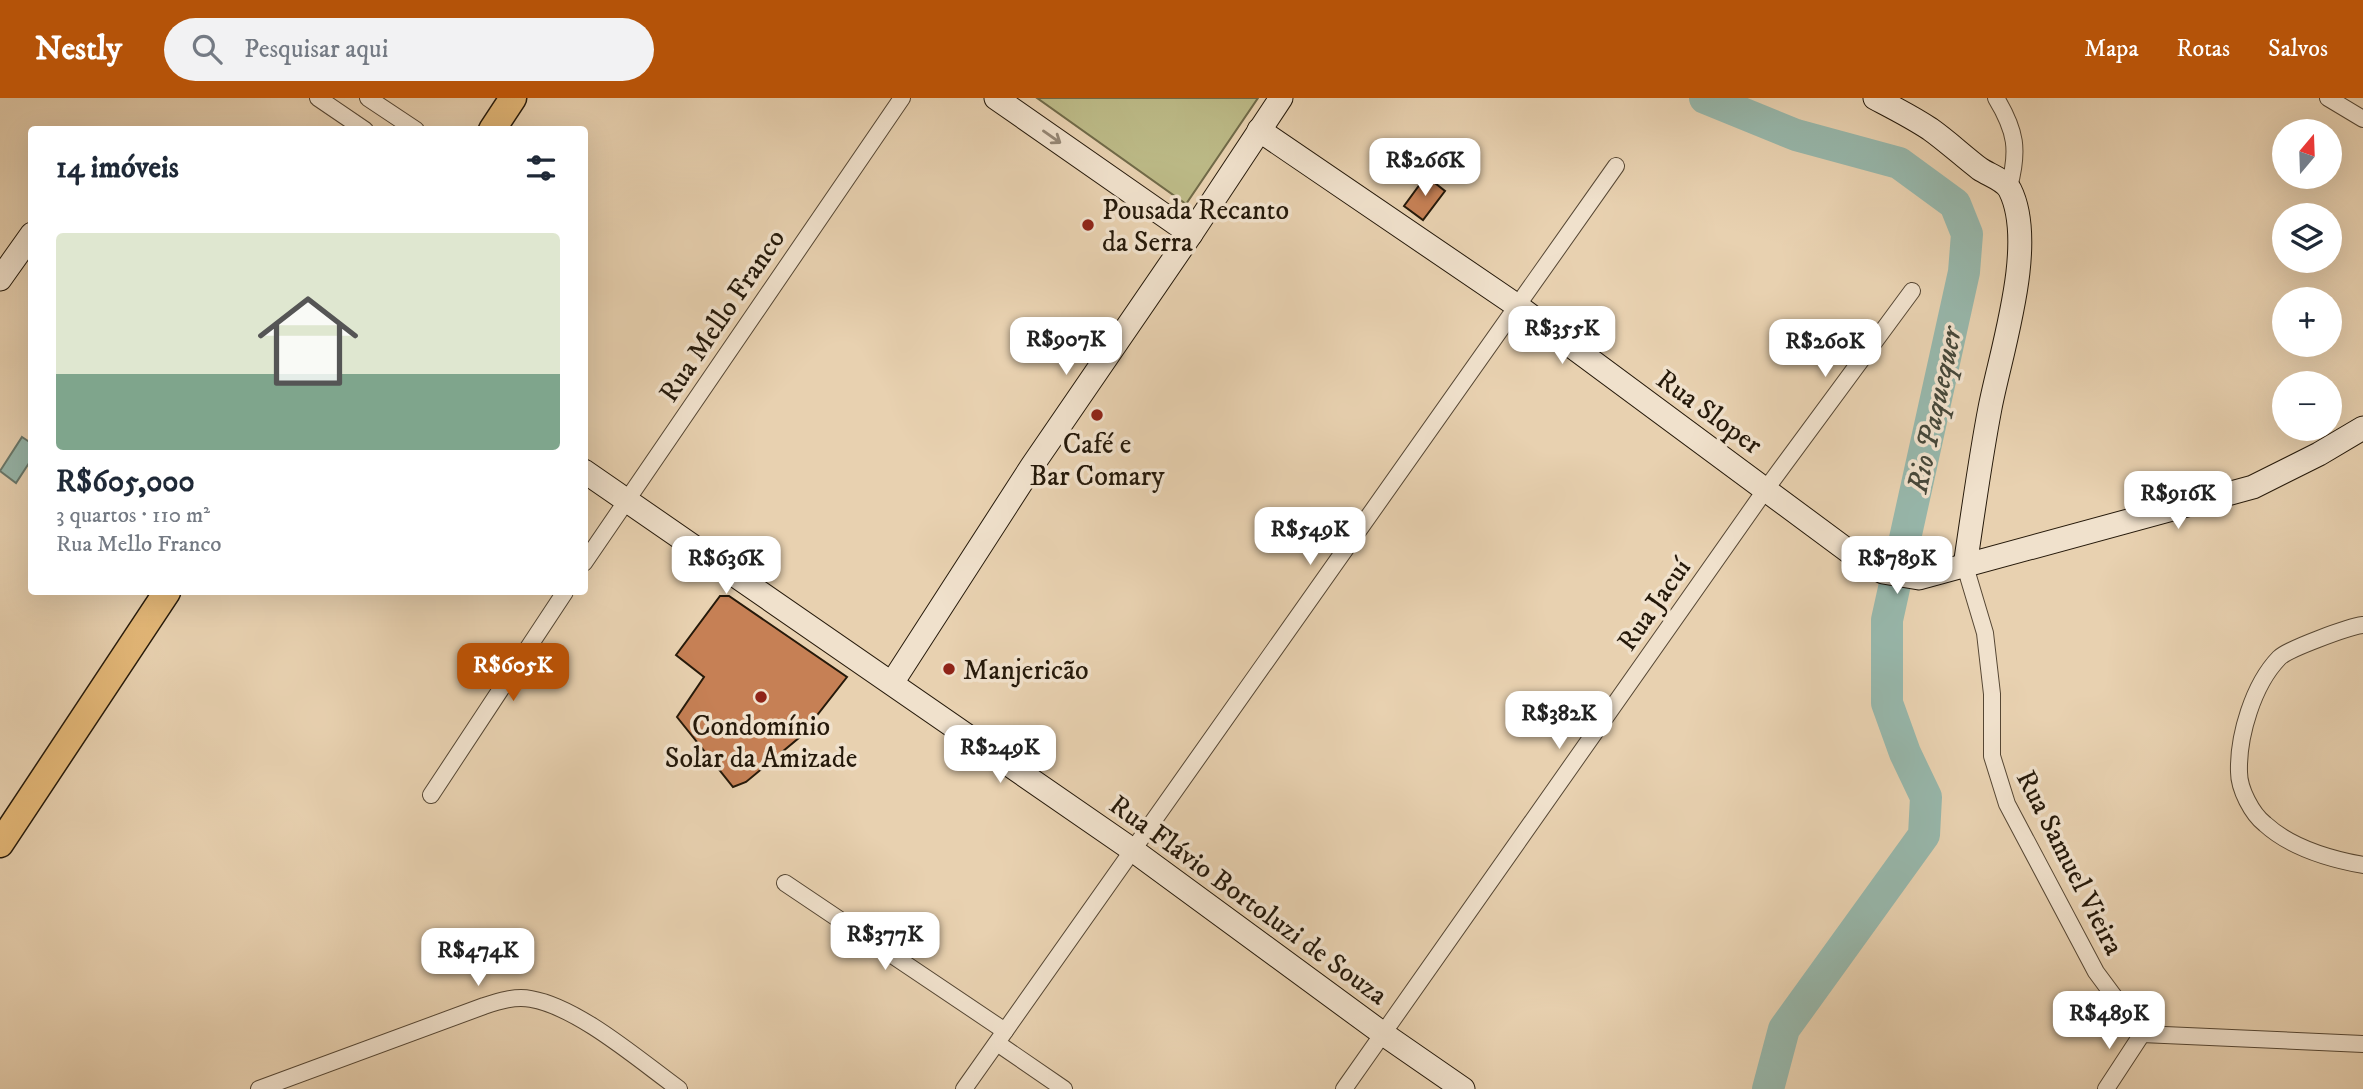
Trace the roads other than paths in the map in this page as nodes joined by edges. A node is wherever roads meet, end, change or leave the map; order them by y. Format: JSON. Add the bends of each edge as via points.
{"nodes":[{"id":1,"x":318,"y":98,"type":"edge"},
{"id":2,"x":368,"y":98,"type":"edge"},
{"id":3,"x":513,"y":98,"type":"edge"},
{"id":4,"x":902,"y":98,"type":"edge"},
{"id":5,"x":996,"y":98,"type":"edge"},
{"id":6,"x":1281,"y":98,"type":"edge"},
{"id":7,"x":1875,"y":98,"type":"edge"},
{"id":8,"x":1996,"y":98,"type":"edge"},
{"id":9,"x":2328,"y":98,"type":"edge"},
{"id":10,"x":2363,"y":118,"type":"edge"},
{"id":11,"x":359,"y":126,"type":"edge"},
{"id":12,"x":410,"y":126,"type":"edge"},
{"id":13,"x":495,"y":126,"type":"edge"},
{"id":14,"x":1259,"y":130,"type":"junction"},
{"id":15,"x":1616,"y":166,"type":"dead end"},
{"id":16,"x":2009,"y":187,"type":"junction"},
{"id":17,"x":1191,"y":234,"type":"junction"},
{"id":18,"x":28,"y":240,"type":"edge"},
{"id":19,"x":0,"y":278,"type":"edge"},
{"id":20,"x":1912,"y":291,"type":"dead end"},
{"id":21,"x":1516,"y":305,"type":"junction"},
{"id":22,"x":2363,"y":428,"type":"edge"},
{"id":23,"x":588,"y":474,"type":"edge"},
{"id":24,"x":1766,"y":489,"type":"junction"},
{"id":25,"x":626,"y":500,"type":"junction"},
{"id":26,"x":588,"y":557,"type":"edge"},
{"id":27,"x":1965,"y":566,"type":"junction"},
{"id":28,"x":165,"y":595,"type":"edge"},
{"id":29,"x":563,"y":595,"type":"edge"},
{"id":30,"x":2363,"y":625,"type":"edge"},
{"id":31,"x":892,"y":683,"type":"junction"},
{"id":32,"x":431,"y":795,"type":"dead end"},
{"id":33,"x":0,"y":844,"type":"edge"},
{"id":34,"x":1134,"y":851,"type":"junction"},
{"id":35,"x":2363,"y":864,"type":"edge"},
{"id":36,"x":785,"y":883,"type":"dead end"},
{"id":37,"x":1382,"y":1033,"type":"junction"},
{"id":38,"x":2142,"y":1034,"type":"junction"},
{"id":39,"x":1001,"y":1037,"type":"junction"},
{"id":40,"x":2363,"y":1044,"type":"edge"},
{"id":41,"x":259,"y":1089,"type":"edge"},
{"id":42,"x":678,"y":1089,"type":"edge"},
{"id":43,"x":964,"y":1089,"type":"edge"},
{"id":44,"x":1064,"y":1089,"type":"edge"},
{"id":45,"x":1344,"y":1089,"type":"edge"},
{"id":46,"x":1463,"y":1089,"type":"edge"},
{"id":47,"x":2106,"y":1089,"type":"edge"}],
"edges":[{"from":1,"to":11,"type":"street"},
{"from":2,"to":12,"type":"street"},
{"from":3,"to":13,"type":"main road"},
{"from":4,"to":25,"type":"street","name":"Rua Mello Franco"},
{"from":5,"to":17,"type":"street","one_way":true},
{"from":6,"to":14,"type":"street"},
{"from":7,"to":16,"type":"street","via":[[1931,130]]},
{"from":8,"to":16,"type":"street","via":[[2015,145]]},
{"from":9,"to":10,"type":"street"},
{"from":14,"to":17,"type":"street"},
{"from":14,"to":21,"type":"street","name":"Rua Sloper"},
{"from":15,"to":21,"type":"street"},
{"from":16,"to":27,"type":"street","via":[[2017,210],[2016,278]]},
{"from":17,"to":31,"type":"street","via":[[1032,466]]},
{"from":18,"to":19,"type":"street"},
{"from":20,"to":24,"type":"street","name":"Rua Jacuí"},
{"from":21,"to":24,"type":"street","name":"Rua Sloper"},
{"from":21,"to":34,"type":"street"},
{"from":22,"to":27,"type":"street","name":"Rua Sloper","via":[[2253,487]]},
{"from":23,"to":25,"type":"street","name":"Rua Flávio Bortoluzi de Souza"},
{"from":24,"to":27,"type":"street","name":"Rua Sloper","via":[[1882,572],[1919,578]]},
{"from":24,"to":37,"type":"street","name":"Rua Jacuí"},
{"from":25,"to":26,"type":"street","name":"Rua Mello Franco"},
{"from":25,"to":31,"type":"street","name":"Rua Flávio Bortoluzi de Souza"},
{"from":27,"to":38,"type":"street","name":"Rua Samuel Vieira","via":[[1985,633],[1992,694],[1992,756],[2007,804],[2096,972]]},
{"from":28,"to":33,"type":"main road"},
{"from":29,"to":32,"type":"street"},
{"from":30,"to":35,"type":"street","via":[[2281,656],[2263,678],[2243,728],[2238,775],[2247,800],[2264,824],[2313,852]]},
{"from":31,"to":34,"type":"street","name":"Rua Flávio Bortoluzi de Souza"},
{"from":34,"to":37,"type":"street","name":"Rua Flávio Bortoluzi de Souza"},
{"from":34,"to":39,"type":"street"},
{"from":36,"to":39,"type":"street"},
{"from":37,"to":45,"type":"street","name":"Rua Jacuí"},
{"from":37,"to":46,"type":"street","name":"Rua Flávio Bortoluzi de Souza"},
{"from":38,"to":40,"type":"street"},
{"from":38,"to":47,"type":"street"},
{"from":39,"to":43,"type":"street"},
{"from":39,"to":44,"type":"street"},
{"from":41,"to":42,"type":"street","via":[[484,1006],[530,998],[576,1016]]}]}
